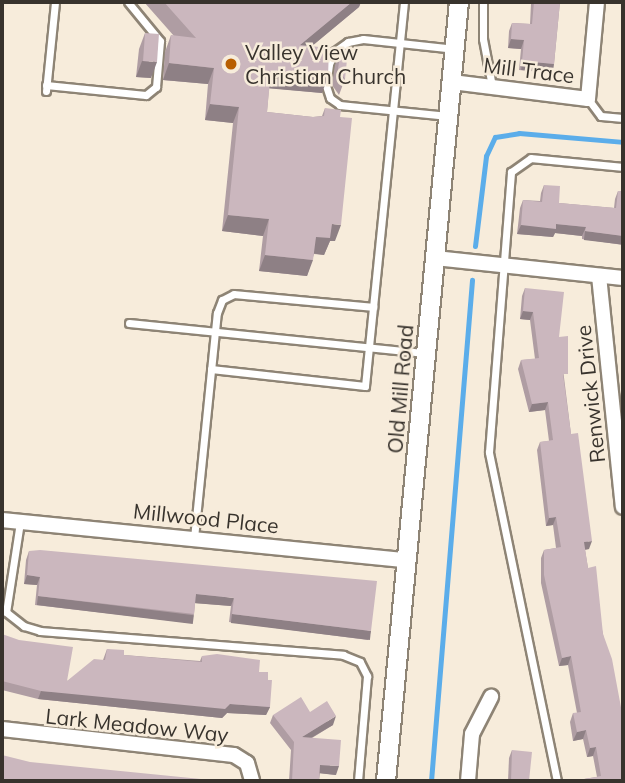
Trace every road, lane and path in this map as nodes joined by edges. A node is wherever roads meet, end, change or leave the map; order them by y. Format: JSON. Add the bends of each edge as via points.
{"nodes":[{"id":1,"x":128,"y":2,"type":"edge"},
{"id":2,"x":404,"y":2,"type":"edge"},
{"id":3,"x":459,"y":2,"type":"edge"},
{"id":4,"x":483,"y":2,"type":"edge"},
{"id":5,"x":597,"y":2,"type":"edge"},
{"id":6,"x":56,"y":3,"type":"edge"},
{"id":7,"x":399,"y":43,"type":"junction"},
{"id":8,"x":455,"y":49,"type":"junction"},
{"id":9,"x":452,"y":82,"type":"junction"},
{"id":10,"x":492,"y":87,"type":"junction"},
{"id":11,"x":588,"y":99,"type":"junction"},
{"id":12,"x":393,"y":111,"type":"junction"},
{"id":13,"x":448,"y":116,"type":"junction"},
{"id":14,"x":623,"y":118,"type":"edge"},
{"id":15,"x":623,"y":167,"type":"edge"},
{"id":16,"x":435,"y":258,"type":"junction"},
{"id":17,"x":504,"y":265,"type":"junction"},
{"id":18,"x":599,"y":276,"type":"junction"},
{"id":19,"x":623,"y":278,"type":"edge"},
{"id":20,"x":373,"y":307,"type":"junction"},
{"id":21,"x":129,"y":323,"type":"dead end"},
{"id":22,"x":215,"y":331,"type":"junction"},
{"id":23,"x":369,"y":346,"type":"junction"},
{"id":24,"x":426,"y":353,"type":"junction"},
{"id":25,"x":211,"y":369,"type":"junction"},
{"id":26,"x":623,"y":507,"type":"edge"},
{"id":27,"x":2,"y":520,"type":"edge"},
{"id":28,"x":20,"y":521,"type":"junction"},
{"id":29,"x":194,"y":538,"type":"junction"},
{"id":30,"x":406,"y":560,"type":"junction"},
{"id":31,"x":491,"y":697,"type":"dead end"},
{"id":32,"x":2,"y":729,"type":"edge"},
{"id":33,"x":252,"y":781,"type":"edge"},
{"id":34,"x":358,"y":781,"type":"edge"},
{"id":35,"x":386,"y":781,"type":"edge"},
{"id":36,"x":468,"y":781,"type":"edge"},
{"id":37,"x":557,"y":781,"type":"edge"}],
"edges":[{"from":1,"to":6,"type":"lane","via":[[160,41],[156,87],[146,95],[46,88]]},
{"from":2,"to":7,"type":"lane"},
{"from":3,"to":8,"type":"street","name":"Old Mill Road"},
{"from":4,"to":10,"type":"lane","via":[[483,38]]},
{"from":5,"to":11,"type":"street","name":"Mill Trace"},
{"from":7,"to":8,"type":"lane"},
{"from":7,"to":12,"type":"lane"},
{"from":7,"to":12,"type":"lane","via":[[348,42],[335,51],[326,86],[330,98],[340,105]]},
{"from":8,"to":9,"type":"street","name":"Old Mill Road"},
{"from":9,"to":10,"type":"street","name":"Mill Trace"},
{"from":9,"to":13,"type":"street","name":"Old Mill Road"},
{"from":10,"to":11,"type":"street","name":"Mill Trace"},
{"from":11,"to":14,"type":"lane","via":[[601,116]]},
{"from":12,"to":13,"type":"lane"},
{"from":12,"to":20,"type":"lane"},
{"from":13,"to":16,"type":"street","name":"Old Mill Road"},
{"from":15,"to":17,"type":"lane","via":[[531,158],[511,172]]},
{"from":16,"to":17,"type":"street"},
{"from":16,"to":24,"type":"street","name":"Old Mill Road"},
{"from":17,"to":18,"type":"street"},
{"from":17,"to":37,"type":"lane","via":[[489,452]]},
{"from":18,"to":19,"type":"street"},
{"from":18,"to":26,"type":"street","name":"Renwick Drive"},
{"from":20,"to":22,"type":"lane","via":[[234,294],[222,300]]},
{"from":20,"to":23,"type":"lane"},
{"from":21,"to":22,"type":"lane"},
{"from":22,"to":23,"type":"lane"},
{"from":22,"to":25,"type":"lane"},
{"from":23,"to":24,"type":"lane"},
{"from":23,"to":25,"type":"lane","via":[[365,386]]},
{"from":24,"to":30,"type":"street","name":"Old Mill Road"},
{"from":25,"to":29,"type":"lane"},
{"from":27,"to":28,"type":"street","name":"Millwood Place"},
{"from":28,"to":29,"type":"street","name":"Millwood Place"},
{"from":28,"to":34,"type":"lane","via":[[6,612],[24,626],[40,631],[343,655],[360,662],[367,676]]},
{"from":29,"to":30,"type":"street","name":"Millwood Place"},
{"from":30,"to":35,"type":"street","name":"Old Mill Road"},
{"from":31,"to":36,"type":"street","via":[[472,734]]},
{"from":32,"to":33,"type":"street","name":"Lark Meadow Way","via":[[234,755],[247,763]]}]}
